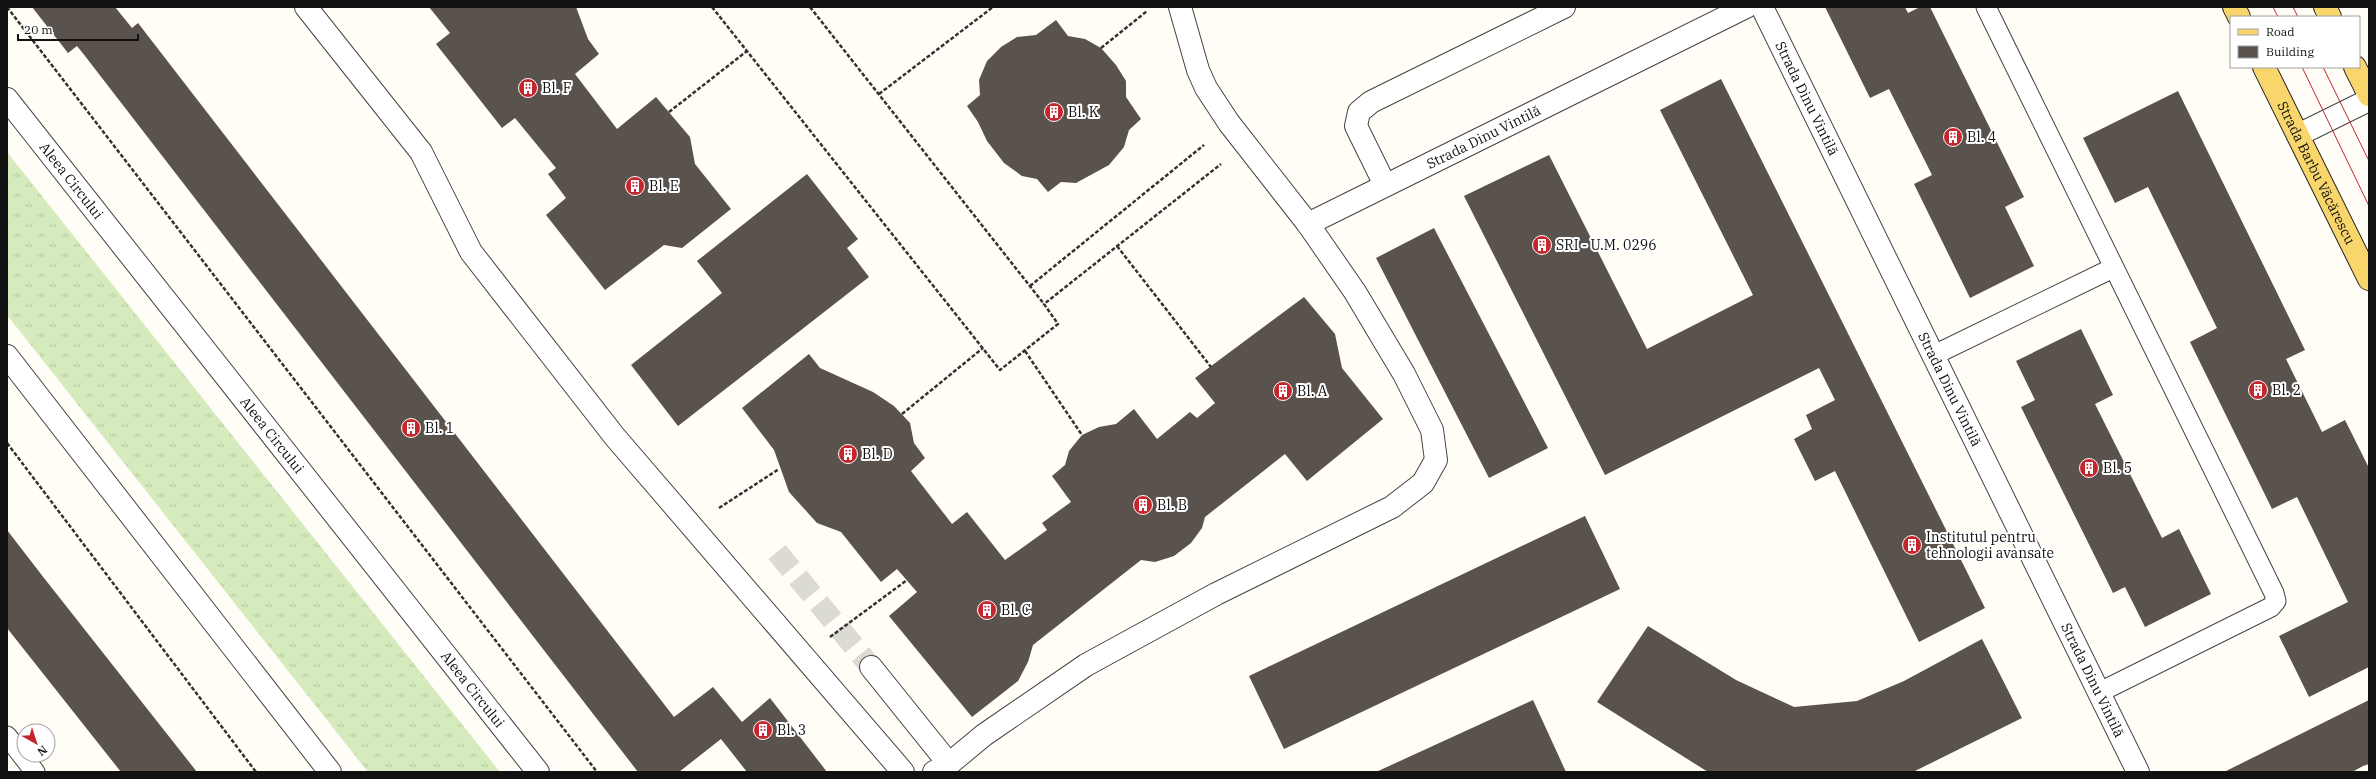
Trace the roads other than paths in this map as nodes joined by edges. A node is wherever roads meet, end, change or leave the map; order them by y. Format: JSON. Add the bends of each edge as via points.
{"nodes":[{"id":1,"x":306,"y":7,"type":"edge"},
{"id":2,"x":1180,"y":7,"type":"edge"},
{"id":3,"x":1564,"y":7,"type":"edge"},
{"id":4,"x":1746,"y":7,"type":"edge"},
{"id":5,"x":1762,"y":7,"type":"edge"},
{"id":6,"x":1986,"y":7,"type":"edge"},
{"id":7,"x":2234,"y":7,"type":"edge"},
{"id":8,"x":2325,"y":7,"type":"edge"},
{"id":9,"x":2238,"y":16,"type":"edge"},
{"id":10,"x":2330,"y":16,"type":"edge"},
{"id":11,"x":2264,"y":68,"type":"edge"},
{"id":12,"x":2356,"y":68,"type":"edge"},
{"id":13,"x":2369,"y":95,"type":"edge"},
{"id":14,"x":7,"y":99,"type":"edge"},
{"id":15,"x":2369,"y":100,"type":"edge"},
{"id":16,"x":2298,"y":135,"type":"junction"},
{"id":17,"x":1385,"y":185,"type":"junction"},
{"id":18,"x":1308,"y":224,"type":"junction"},
{"id":19,"x":2113,"y":268,"type":"junction"},
{"id":20,"x":2369,"y":279,"type":"edge"},
{"id":21,"x":7,"y":356,"type":"edge"},
{"id":22,"x":1932,"y":356,"type":"junction"},
{"id":23,"x":871,"y":667,"type":"tunnel mouth"},
{"id":24,"x":2098,"y":693,"type":"junction"},
{"id":25,"x":7,"y":736,"type":"edge"},
{"id":26,"x":941,"y":768,"type":"edge"},
{"id":27,"x":35,"y":772,"type":"edge"},
{"id":28,"x":330,"y":772,"type":"edge"},
{"id":29,"x":538,"y":772,"type":"edge"},
{"id":30,"x":903,"y":772,"type":"edge"},
{"id":31,"x":2138,"y":772,"type":"edge"}],
"edges":[{"from":1,"to":30,"type":"street","via":[[421,152],[471,252],[615,437]]},
{"from":2,"to":18,"type":"street","via":[[1198,70],[1206,88]]},
{"from":3,"to":17,"type":"street","via":[[1371,102],[1359,112],[1356,126]]},
{"from":4,"to":17,"type":"street","name":"Strada Dinu Vintilă"},
{"from":5,"to":22,"type":"street","name":"Strada Dinu Vintilă"},
{"from":6,"to":19,"type":"lane"},
{"from":7,"to":9,"type":"main road"},
{"from":8,"to":10,"type":"main road"},
{"from":11,"to":16,"type":"main road","name":"Strada Barbu Văcărescu"},
{"from":12,"to":13,"type":"main road"},
{"from":14,"to":29,"type":"street","name":"Aleea Circului"},
{"from":15,"to":16,"type":"street"},
{"from":16,"to":20,"type":"main road","name":"Strada Barbu Văcărescu"},
{"from":17,"to":18,"type":"street","name":"Strada Dinu Vintilă"},
{"from":18,"to":26,"type":"street","via":[[1355,292],[1404,374],[1432,430],[1436,460],[1422,484],[1392,507],[1216,594],[1086,664]]},
{"from":19,"to":22,"type":"lane"},
{"from":19,"to":24,"type":"lane","via":[[2276,602]]},
{"from":21,"to":28,"type":"street"},
{"from":22,"to":24,"type":"street","name":"Strada Dinu Vintilă"},
{"from":23,"to":26,"type":"street"},
{"from":24,"to":31,"type":"street","name":"Strada Dinu Vintilă"},
{"from":25,"to":27,"type":"lane"}]}
